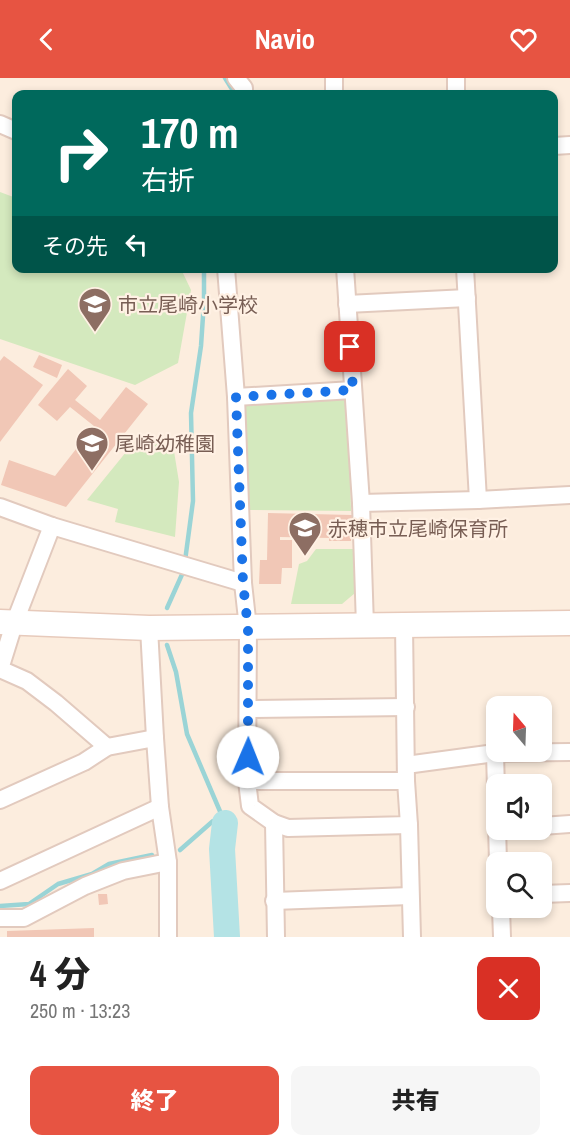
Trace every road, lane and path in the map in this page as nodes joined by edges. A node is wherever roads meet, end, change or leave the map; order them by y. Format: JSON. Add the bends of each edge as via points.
{"nodes":[{"id":1,"x":226,"y":273,"type":"edge"},
{"id":2,"x":345,"y":273,"type":"edge"},
{"id":3,"x":465,"y":273,"type":"edge"},
{"id":4,"x":467,"y":298,"type":"junction"},
{"id":5,"x":347,"y":304,"type":"junction"},
{"id":6,"x":353,"y":390,"type":"junction"},
{"id":7,"x":236,"y":397,"type":"junction"},
{"id":8,"x":570,"y":495,"type":"edge"},
{"id":9,"x":478,"y":500,"type":"junction"},
{"id":10,"x":361,"y":503,"type":"junction"},
{"id":11,"x":0,"y":507,"type":"edge"},
{"id":12,"x":52,"y":526,"type":"junction"},
{"id":13,"x":243,"y":583,"type":"junction"},
{"id":14,"x":7,"y":623,"type":"edge"},
{"id":15,"x":570,"y":623,"type":"edge"},
{"id":16,"x":404,"y":625,"type":"junction"},
{"id":17,"x":365,"y":626,"type":"junction"},
{"id":18,"x":149,"y":628,"type":"junction"},
{"id":19,"x":248,"y":628,"type":"junction"},
{"id":20,"x":0,"y":670,"type":"edge"},
{"id":21,"x":406,"y":707,"type":"junction"},
{"id":22,"x":249,"y":709,"type":"junction"},
{"id":23,"x":155,"y":738,"type":"junction"},
{"id":24,"x":107,"y":747,"type":"junction"},
{"id":25,"x":552,"y":752,"type":"edge"},
{"id":26,"x":570,"y":752,"type":"edge"},
{"id":27,"x":486,"y":755,"type":"edge"},
{"id":28,"x":495,"y":762,"type":"edge"},
{"id":29,"x":406,"y":773,"type":"junction"},
{"id":30,"x":248,"y":781,"type":"junction"},
{"id":31,"x":0,"y":800,"type":"edge"},
{"id":32,"x":160,"y":807,"type":"junction"},
{"id":33,"x":274,"y":822,"type":"junction"},
{"id":34,"x":570,"y":824,"type":"edge"},
{"id":35,"x":409,"y":825,"type":"junction"},
{"id":36,"x":552,"y":825,"type":"edge"},
{"id":37,"x":498,"y":852,"type":"edge"},
{"id":38,"x":168,"y":862,"type":"junction"},
{"id":39,"x":0,"y":881,"type":"edge"},
{"id":40,"x":570,"y":892,"type":"edge"},
{"id":41,"x":552,"y":893,"type":"edge"},
{"id":42,"x":410,"y":896,"type":"junction"},
{"id":43,"x":274,"y":901,"type":"junction"},
{"id":44,"x":0,"y":918,"type":"edge"},
{"id":45,"x":501,"y":918,"type":"edge"},
{"id":46,"x":168,"y":937,"type":"edge"},
{"id":47,"x":276,"y":937,"type":"edge"},
{"id":48,"x":412,"y":937,"type":"edge"},
{"id":49,"x":502,"y":937,"type":"edge"}],
"edges":[{"from":1,"to":7,"type":"street"},
{"from":2,"to":5,"type":"street"},
{"from":3,"to":4,"type":"street"},
{"from":4,"to":5,"type":"street"},
{"from":4,"to":9,"type":"street"},
{"from":5,"to":6,"type":"street"},
{"from":6,"to":7,"type":"street"},
{"from":6,"to":10,"type":"street"},
{"from":7,"to":13,"type":"street"},
{"from":8,"to":9,"type":"street"},
{"from":9,"to":10,"type":"street"},
{"from":10,"to":17,"type":"street"},
{"from":11,"to":12,"type":"street"},
{"from":12,"to":13,"type":"street"},
{"from":12,"to":14,"type":"street"},
{"from":13,"to":19,"type":"street"},
{"from":14,"to":18,"type":"street"},
{"from":14,"to":20,"type":"street"},
{"from":15,"to":16,"type":"street"},
{"from":16,"to":17,"type":"street"},
{"from":16,"to":21,"type":"street"},
{"from":17,"to":19,"type":"street"},
{"from":18,"to":19,"type":"street"},
{"from":18,"to":23,"type":"street"},
{"from":19,"to":22,"type":"street"},
{"from":20,"to":24,"type":"street","via":[[27,681]]},
{"from":21,"to":22,"type":"street"},
{"from":21,"to":29,"type":"street"},
{"from":22,"to":30,"type":"street"},
{"from":23,"to":24,"type":"street"},
{"from":23,"to":32,"type":"street"},
{"from":24,"to":31,"type":"street","via":[[84,762]]},
{"from":25,"to":26,"type":"street"},
{"from":27,"to":29,"type":"street"},
{"from":28,"to":37,"type":"street"},
{"from":29,"to":30,"type":"street"},
{"from":29,"to":35,"type":"street"},
{"from":30,"to":33,"type":"street","via":[[250,806]]},
{"from":32,"to":38,"type":"street"},
{"from":32,"to":39,"type":"street"},
{"from":33,"to":35,"type":"street","via":[[288,828]]},
{"from":33,"to":43,"type":"street"},
{"from":34,"to":36,"type":"street"},
{"from":35,"to":42,"type":"street"},
{"from":38,"to":44,"type":"street","via":[[123,871],[24,918]]},
{"from":38,"to":46,"type":"street"},
{"from":40,"to":41,"type":"street"},
{"from":42,"to":43,"type":"street"},
{"from":42,"to":48,"type":"street"},
{"from":43,"to":47,"type":"street"},
{"from":45,"to":49,"type":"street"}]}
